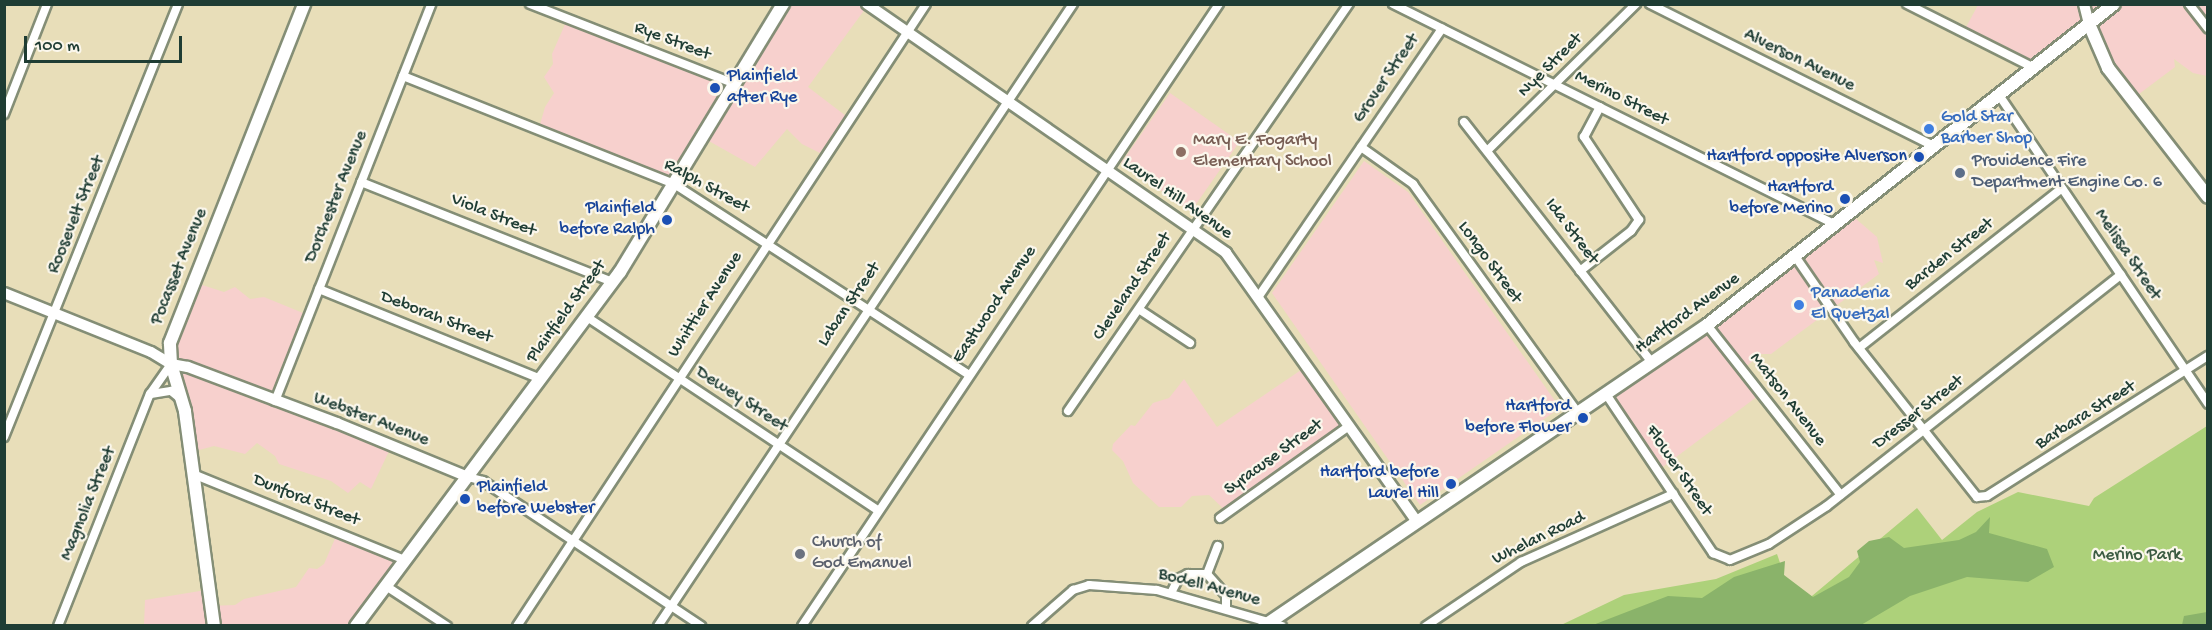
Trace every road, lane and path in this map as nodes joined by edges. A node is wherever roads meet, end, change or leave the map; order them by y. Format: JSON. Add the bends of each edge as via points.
{"nodes":[{"id":1,"x":48,"y":4,"type":"edge"},
{"id":2,"x":178,"y":4,"type":"edge"},
{"id":3,"x":304,"y":4,"type":"edge"},
{"id":4,"x":431,"y":4,"type":"edge"},
{"id":5,"x":530,"y":4,"type":"edge"},
{"id":6,"x":783,"y":4,"type":"edge"},
{"id":7,"x":867,"y":4,"type":"edge"},
{"id":8,"x":926,"y":4,"type":"edge"},
{"id":9,"x":1072,"y":4,"type":"edge"},
{"id":10,"x":1219,"y":4,"type":"edge"},
{"id":11,"x":1349,"y":4,"type":"edge"},
{"id":12,"x":1393,"y":4,"type":"edge"},
{"id":13,"x":1636,"y":4,"type":"edge"},
{"id":14,"x":1650,"y":4,"type":"edge"},
{"id":15,"x":1907,"y":4,"type":"edge"},
{"id":16,"x":2084,"y":4,"type":"edge"},
{"id":17,"x":2114,"y":4,"type":"edge"},
{"id":18,"x":2189,"y":4,"type":"edge"},
{"id":19,"x":2089,"y":24,"type":"junction"},
{"id":20,"x":1442,"y":28,"type":"junction"},
{"id":21,"x":2208,"y":28,"type":"edge"},
{"id":22,"x":908,"y":32,"type":"junction"},
{"id":23,"x":2034,"y":68,"type":"junction"},
{"id":24,"x":403,"y":76,"type":"junction"},
{"id":25,"x":735,"y":84,"type":"junction"},
{"id":26,"x":1556,"y":84,"type":"junction"},
{"id":27,"x":1999,"y":95,"type":"junction"},
{"id":28,"x":1007,"y":99,"type":"junction"},
{"id":29,"x":1600,"y":107,"type":"junction"},
{"id":30,"x":4,"y":114,"type":"edge"},
{"id":31,"x":1464,"y":122,"type":"dead end"},
{"id":32,"x":1934,"y":146,"type":"junction"},
{"id":33,"x":1361,"y":147,"type":"junction"},
{"id":34,"x":1488,"y":150,"type":"junction"},
{"id":35,"x":1106,"y":169,"type":"junction"},
{"id":36,"x":361,"y":182,"type":"junction"},
{"id":37,"x":674,"y":184,"type":"junction"},
{"id":38,"x":2062,"y":188,"type":"junction"},
{"id":39,"x":2208,"y":197,"type":"edge"},
{"id":40,"x":1834,"y":224,"type":"junction"},
{"id":41,"x":1193,"y":229,"type":"junction"},
{"id":42,"x":767,"y":242,"type":"junction"},
{"id":43,"x":1795,"y":256,"type":"junction"},
{"id":44,"x":1580,"y":271,"type":"junction"},
{"id":45,"x":2121,"y":275,"type":"junction"},
{"id":46,"x":612,"y":282,"type":"junction"},
{"id":47,"x":319,"y":289,"type":"junction"},
{"id":48,"x":4,"y":293,"type":"edge"},
{"id":49,"x":1258,"y":296,"type":"junction"},
{"id":50,"x":868,"y":308,"type":"junction"},
{"id":51,"x":1140,"y":310,"type":"junction"},
{"id":52,"x":56,"y":314,"type":"junction"},
{"id":53,"x":587,"y":317,"type":"junction"},
{"id":54,"x":1707,"y":325,"type":"junction"},
{"id":55,"x":1190,"y":343,"type":"dead end"},
{"id":56,"x":1859,"y":348,"type":"junction"},
{"id":57,"x":2208,"y":356,"type":"edge"},
{"id":58,"x":1652,"y":363,"type":"junction"},
{"id":59,"x":171,"y":364,"type":"junction"},
{"id":60,"x":2186,"y":373,"type":"junction"},
{"id":61,"x":968,"y":374,"type":"junction"},
{"id":62,"x":541,"y":379,"type":"junction"},
{"id":63,"x":678,"y":379,"type":"junction"},
{"id":64,"x":150,"y":394,"type":"junction"},
{"id":65,"x":1606,"y":394,"type":"junction"},
{"id":66,"x":183,"y":401,"type":"junction"},
{"id":67,"x":275,"y":401,"type":"junction"},
{"id":68,"x":2208,"y":404,"type":"edge"},
{"id":69,"x":1068,"y":411,"type":"dead end"},
{"id":70,"x":1578,"y":413,"type":"junction"},
{"id":71,"x":1348,"y":426,"type":"junction"},
{"id":72,"x":1924,"y":430,"type":"junction"},
{"id":73,"x":4,"y":437,"type":"edge"},
{"id":74,"x":778,"y":445,"type":"junction"},
{"id":75,"x":193,"y":474,"type":"junction"},
{"id":76,"x":468,"y":477,"type":"junction"},
{"id":77,"x":1673,"y":494,"type":"junction"},
{"id":78,"x":1841,"y":495,"type":"junction"},
{"id":79,"x":877,"y":510,"type":"junction"},
{"id":80,"x":1220,"y":518,"type":"dead end"},
{"id":81,"x":1417,"y":522,"type":"junction"},
{"id":82,"x":572,"y":541,"type":"junction"},
{"id":83,"x":1218,"y":546,"type":"dead end"},
{"id":84,"x":405,"y":560,"type":"junction"},
{"id":85,"x":1727,"y":560,"type":"joint"},
{"id":86,"x":1207,"y":574,"type":"junction"},
{"id":87,"x":386,"y":586,"type":"junction"},
{"id":88,"x":1171,"y":593,"type":"junction"},
{"id":89,"x":671,"y":606,"type":"junction"},
{"id":90,"x":1226,"y":609,"type":"junction"},
{"id":91,"x":1266,"y":624,"type":"edge"},
{"id":92,"x":58,"y":626,"type":"edge"},
{"id":93,"x":214,"y":626,"type":"edge"},
{"id":94,"x":356,"y":626,"type":"edge"},
{"id":95,"x":447,"y":626,"type":"edge"},
{"id":96,"x":517,"y":626,"type":"edge"},
{"id":97,"x":658,"y":626,"type":"edge"},
{"id":98,"x":701,"y":626,"type":"edge"},
{"id":99,"x":802,"y":626,"type":"edge"},
{"id":100,"x":1032,"y":626,"type":"edge"},
{"id":101,"x":1282,"y":626,"type":"edge"},
{"id":102,"x":1426,"y":626,"type":"edge"}],
"edges":[{"from":1,"to":30,"type":"street"},
{"from":2,"to":52,"type":"street","name":"Roosevelt Street"},
{"from":3,"to":59,"type":"main road","name":"Pocasset Avenue","via":[[170,343]]},
{"from":4,"to":24,"type":"street","name":"Dorchester Avenue"},
{"from":5,"to":25,"type":"street","name":"Rye Street"},
{"from":6,"to":25,"type":"main road","name":"Plainfield Street"},
{"from":7,"to":22,"type":"street","name":"Laurel Hill Avenue"},
{"from":8,"to":22,"type":"street","name":"Whittier Avenue"},
{"from":9,"to":28,"type":"street","name":"Laban Street"},
{"from":10,"to":35,"type":"street","name":"Eastwood Avenue"},
{"from":11,"to":41,"type":"street","name":"Cleveland Street"},
{"from":12,"to":20,"type":"street","name":"Merino Street"},
{"from":13,"to":26,"type":"street","name":"Nye Street"},
{"from":14,"to":32,"type":"street","name":"Alverson Avenue"},
{"from":15,"to":23,"type":"street"},
{"from":16,"to":19,"type":"street"},
{"from":17,"to":19,"type":"main road","name":"Hartford Avenue"},
{"from":18,"to":21,"type":"street"},
{"from":19,"to":23,"type":"main road","name":"Hartford Avenue"},
{"from":19,"to":39,"type":"main road","via":[[2108,68]]},
{"from":20,"to":26,"type":"street","name":"Merino Street"},
{"from":20,"to":33,"type":"street","name":"Grover Street"},
{"from":22,"to":28,"type":"street","name":"Laurel Hill Avenue"},
{"from":22,"to":42,"type":"street","name":"Whittier Avenue"},
{"from":23,"to":27,"type":"main road","name":"Hartford Avenue"},
{"from":24,"to":36,"type":"street","name":"Dorchester Avenue"},
{"from":24,"to":37,"type":"street","name":"Ralph Street"},
{"from":25,"to":37,"type":"main road","name":"Plainfield Street"},
{"from":26,"to":29,"type":"street","name":"Merino Street"},
{"from":26,"to":34,"type":"street","name":"Nye Street"},
{"from":27,"to":32,"type":"main road","name":"Hartford Avenue"},
{"from":27,"to":38,"type":"street","name":"Melissa Street"},
{"from":28,"to":35,"type":"street","name":"Laurel Hill Avenue"},
{"from":28,"to":50,"type":"street","name":"Laban Street"},
{"from":29,"to":40,"type":"street","name":"Merino Street"},
{"from":29,"to":44,"type":"street","via":[[1584,137],[1639,220],[1631,231]]},
{"from":31,"to":34,"type":"street","name":"Ida Street"},
{"from":32,"to":40,"type":"main road","name":"Hartford Avenue"},
{"from":33,"to":49,"type":"street","name":"Grover Street"},
{"from":33,"to":70,"type":"street","name":"Longo Street","via":[[1413,184]]},
{"from":34,"to":44,"type":"street","name":"Ida Street"},
{"from":35,"to":41,"type":"street","name":"Laurel Hill Avenue"},
{"from":35,"to":61,"type":"street","name":"Eastwood Avenue"},
{"from":36,"to":46,"type":"street","name":"Viola Street"},
{"from":36,"to":47,"type":"street","name":"Dorchester Avenue"},
{"from":37,"to":42,"type":"street","name":"Ralph Street"},
{"from":37,"to":46,"type":"main road","name":"Plainfield Street"},
{"from":38,"to":45,"type":"street","name":"Melissa Street"},
{"from":38,"to":56,"type":"street","name":"Barden Street"},
{"from":40,"to":43,"type":"main road","name":"Hartford Avenue"},
{"from":41,"to":49,"type":"street","name":"Laurel Hill Avenue","via":[[1226,253]]},
{"from":41,"to":51,"type":"street","name":"Cleveland Street"},
{"from":42,"to":50,"type":"street","name":"Ralph Street"},
{"from":42,"to":63,"type":"street","name":"Whittier Avenue"},
{"from":43,"to":54,"type":"main road","name":"Hartford Avenue"},
{"from":43,"to":56,"type":"street"},
{"from":44,"to":58,"type":"street","name":"Ida Street"},
{"from":45,"to":60,"type":"street","name":"Melissa Street"},
{"from":45,"to":72,"type":"street","name":"Dresser Street"},
{"from":46,"to":53,"type":"main road","name":"Plainfield Street"},
{"from":47,"to":62,"type":"street","name":"Deborah Street"},
{"from":47,"to":67,"type":"street","name":"Dorchester Avenue"},
{"from":48,"to":52,"type":"street","name":"Webster Avenue"},
{"from":49,"to":71,"type":"street","name":"Laurel Hill Avenue"},
{"from":50,"to":61,"type":"street","name":"Ralph Street"},
{"from":50,"to":74,"type":"street","name":"Laban Street"},
{"from":51,"to":55,"type":"street"},
{"from":51,"to":69,"type":"street","name":"Cleveland Street"},
{"from":52,"to":59,"type":"street","name":"Webster Avenue","via":[[151,352]]},
{"from":52,"to":73,"type":"street","name":"Roosevelt Street"},
{"from":53,"to":62,"type":"main road","name":"Plainfield Street"},
{"from":53,"to":63,"type":"street","name":"Dewey Street"},
{"from":54,"to":58,"type":"main road","name":"Hartford Avenue"},
{"from":54,"to":78,"type":"street","name":"Matson Avenue"},
{"from":56,"to":72,"type":"street"},
{"from":57,"to":60,"type":"street","name":"Barbara Street"},
{"from":58,"to":65,"type":"main road","name":"Hartford Avenue"},
{"from":59,"to":64,"type":"street","name":"Magnolia Street"},
{"from":59,"to":66,"type":"main road","name":"Pocasset Avenue"},
{"from":59,"to":67,"type":"street","name":"Webster Avenue"},
{"from":60,"to":68,"type":"street","name":"Melissa Street"},
{"from":60,"to":72,"type":"street","name":"Barbara Street","via":[[1979,497]]},
{"from":61,"to":79,"type":"street","name":"Eastwood Avenue"},
{"from":62,"to":76,"type":"main road","name":"Plainfield Street"},
{"from":63,"to":74,"type":"street","name":"Dewey Street"},
{"from":63,"to":82,"type":"street","name":"Whittier Avenue"},
{"from":64,"to":66,"type":"street","via":[[171,391]]},
{"from":64,"to":92,"type":"street","name":"Magnolia Street"},
{"from":65,"to":70,"type":"main road","name":"Hartford Avenue"},
{"from":65,"to":77,"type":"street","name":"Flower Street"},
{"from":66,"to":75,"type":"main road","name":"Pocasset Avenue"},
{"from":67,"to":76,"type":"street","name":"Webster Avenue"},
{"from":70,"to":81,"type":"main road","name":"Hartford Avenue"},
{"from":71,"to":80,"type":"street","name":"Syracuse Street"},
{"from":71,"to":81,"type":"street","name":"Laurel Hill Avenue"},
{"from":72,"to":78,"type":"street","name":"Dresser Street"},
{"from":74,"to":79,"type":"street","name":"Dewey Street"},
{"from":74,"to":89,"type":"street","name":"Laban Street"},
{"from":75,"to":84,"type":"street","name":"Dunford Street"},
{"from":75,"to":93,"type":"main road","name":"Pocasset Avenue"},
{"from":76,"to":82,"type":"street","name":"Webster Avenue","via":[[483,481]]},
{"from":76,"to":84,"type":"main road","name":"Plainfield Street"},
{"from":77,"to":85,"type":"street","name":"Flower Street","via":[[1713,553]]},
{"from":77,"to":102,"type":"street","name":"Whelan Road","via":[[1521,562]]},
{"from":78,"to":85,"type":"street","name":"Dresser Street","via":[[1769,544]]},
{"from":79,"to":99,"type":"street","name":"Eastwood Avenue"},
{"from":81,"to":91,"type":"main road","name":"Hartford Avenue"},
{"from":82,"to":89,"type":"street","name":"Webster Avenue"},
{"from":82,"to":96,"type":"street","name":"Whittier Avenue"},
{"from":83,"to":86,"type":"street"},
{"from":84,"to":87,"type":"main road","name":"Plainfield Street"},
{"from":86,"to":88,"type":"street","via":[[1188,574],[1178,579]]},
{"from":86,"to":90,"type":"street","via":[[1226,595]]},
{"from":87,"to":94,"type":"main road","name":"Plainfield Street"},
{"from":87,"to":95,"type":"street"},
{"from":88,"to":90,"type":"street","name":"Bodell Avenue"},
{"from":88,"to":100,"type":"street","name":"Bodell Avenue","via":[[1142,588],[1078,587]]},
{"from":89,"to":97,"type":"street","name":"Laban Street"},
{"from":89,"to":98,"type":"street","name":"Webster Avenue"},
{"from":90,"to":91,"type":"street","name":"Bodell Avenue"},
{"from":91,"to":101,"type":"street","name":"Bodell Avenue"}]}
